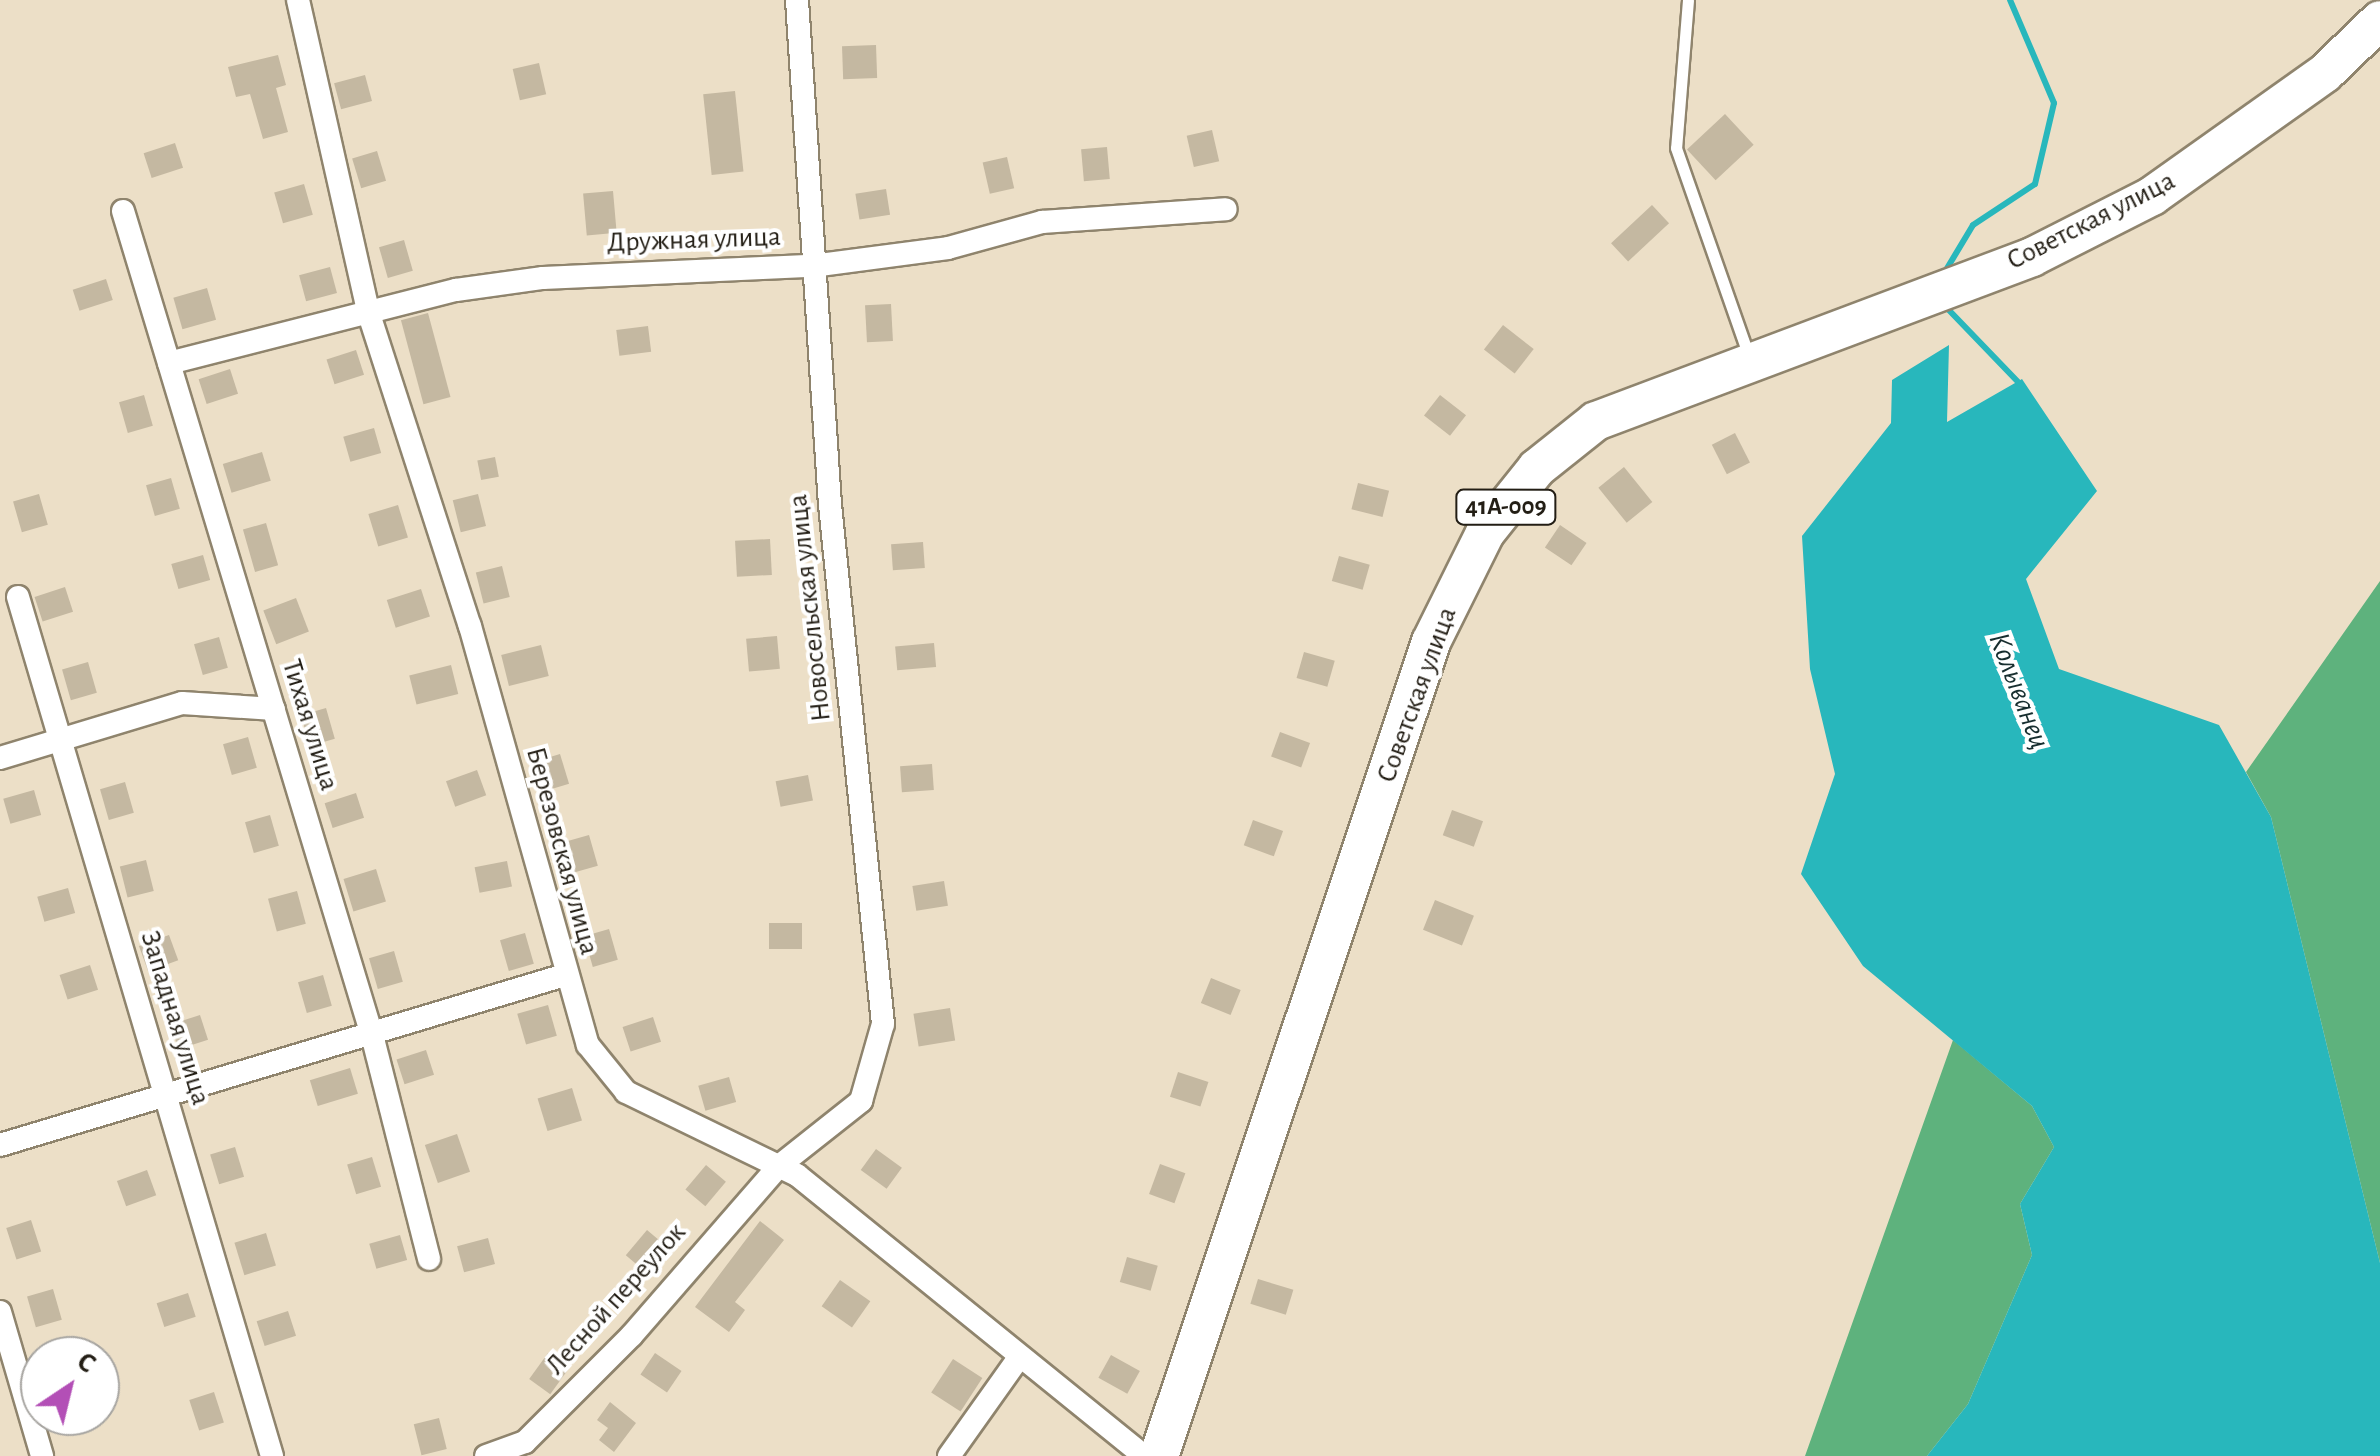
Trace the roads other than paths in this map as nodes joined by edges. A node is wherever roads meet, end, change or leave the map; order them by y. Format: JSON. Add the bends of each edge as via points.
{"nodes":[{"id":1,"x":298,"y":0,"type":"edge"},
{"id":2,"x":797,"y":0,"type":"edge"},
{"id":3,"x":1688,"y":0,"type":"edge"},
{"id":4,"x":2380,"y":20,"type":"edge"},
{"id":5,"x":1226,"y":209,"type":"dead end"},
{"id":6,"x":124,"y":211,"type":"dead end"},
{"id":7,"x":812,"y":266,"type":"junction"},
{"id":8,"x":368,"y":310,"type":"junction"},
{"id":9,"x":1751,"y":361,"type":"junction"},
{"id":10,"x":169,"y":363,"type":"junction"},
{"id":11,"x":18,"y":596,"type":"dead end"},
{"id":12,"x":274,"y":709,"type":"junction"},
{"id":13,"x":60,"y":738,"type":"junction"},
{"id":14,"x":0,"y":758,"type":"edge"},
{"id":15,"x":565,"y":975,"type":"junction"},
{"id":16,"x":372,"y":1035,"type":"junction"},
{"id":17,"x":166,"y":1092,"type":"junction"},
{"id":18,"x":0,"y":1145,"type":"edge"},
{"id":19,"x":779,"y":1166,"type":"junction"},
{"id":20,"x":430,"y":1259,"type":"dead end"},
{"id":21,"x":0,"y":1312,"type":"edge"},
{"id":22,"x":1018,"y":1359,"type":"junction"},
{"id":23,"x":42,"y":1456,"type":"edge"},
{"id":24,"x":272,"y":1456,"type":"edge"},
{"id":25,"x":486,"y":1456,"type":"edge"},
{"id":26,"x":949,"y":1456,"type":"edge"},
{"id":27,"x":1144,"y":1456,"type":"edge"},
{"id":28,"x":1159,"y":1456,"type":"edge"}],
"edges":[{"from":1,"to":8,"type":"street","name":"Березовская улица"},
{"from":2,"to":7,"type":"street","name":"Новосельская улица"},
{"from":3,"to":9,"type":"lane","via":[[1676,148]]},
{"from":4,"to":9,"type":"main road","name":"Советская улица","number":"41А-009","via":[[2325,73],[2152,196],[2032,257]]},
{"from":5,"to":7,"type":"street","name":"Дружная улица","via":[[1042,222],[948,248]]},
{"from":6,"to":10,"type":"street","name":"Тихая улица"},
{"from":7,"to":8,"type":"street","name":"Дружная улица","via":[[543,278]]},
{"from":7,"to":19,"type":"street","name":"Новосельская улица","via":[[883,1024],[861,1101]]},
{"from":8,"to":10,"type":"street","name":"Дружная улица"},
{"from":8,"to":15,"type":"street","name":"Березовская улица","via":[[470,626]]},
{"from":9,"to":28,"type":"main road","name":"Советская улица","number":"41А-009","via":[[1596,421],[1537,468],[1485,533],[1430,642]]},
{"from":10,"to":12,"type":"street","name":"Тихая улица"},
{"from":11,"to":13,"type":"street","name":"Западная улица"},
{"from":12,"to":13,"type":"street","via":[[182,704]]},
{"from":12,"to":16,"type":"street","name":"Тихая улица"},
{"from":13,"to":14,"type":"street"},
{"from":13,"to":17,"type":"street","name":"Западная улица"},
{"from":15,"to":16,"type":"street"},
{"from":15,"to":19,"type":"street","name":"Березовская улица","via":[[588,1045],[626,1092]]},
{"from":16,"to":17,"type":"street"},
{"from":16,"to":20,"type":"street","name":"Тихая улица"},
{"from":17,"to":18,"type":"street"},
{"from":17,"to":24,"type":"street","name":"Западная улица"},
{"from":19,"to":22,"type":"street","name":"Березовская улица"},
{"from":19,"to":25,"type":"street","name":"Лесной переулок","via":[[632,1335],[524,1442]]},
{"from":21,"to":23,"type":"street"},
{"from":22,"to":26,"type":"street"},
{"from":22,"to":27,"type":"street","name":"Березовская улица"}]}
